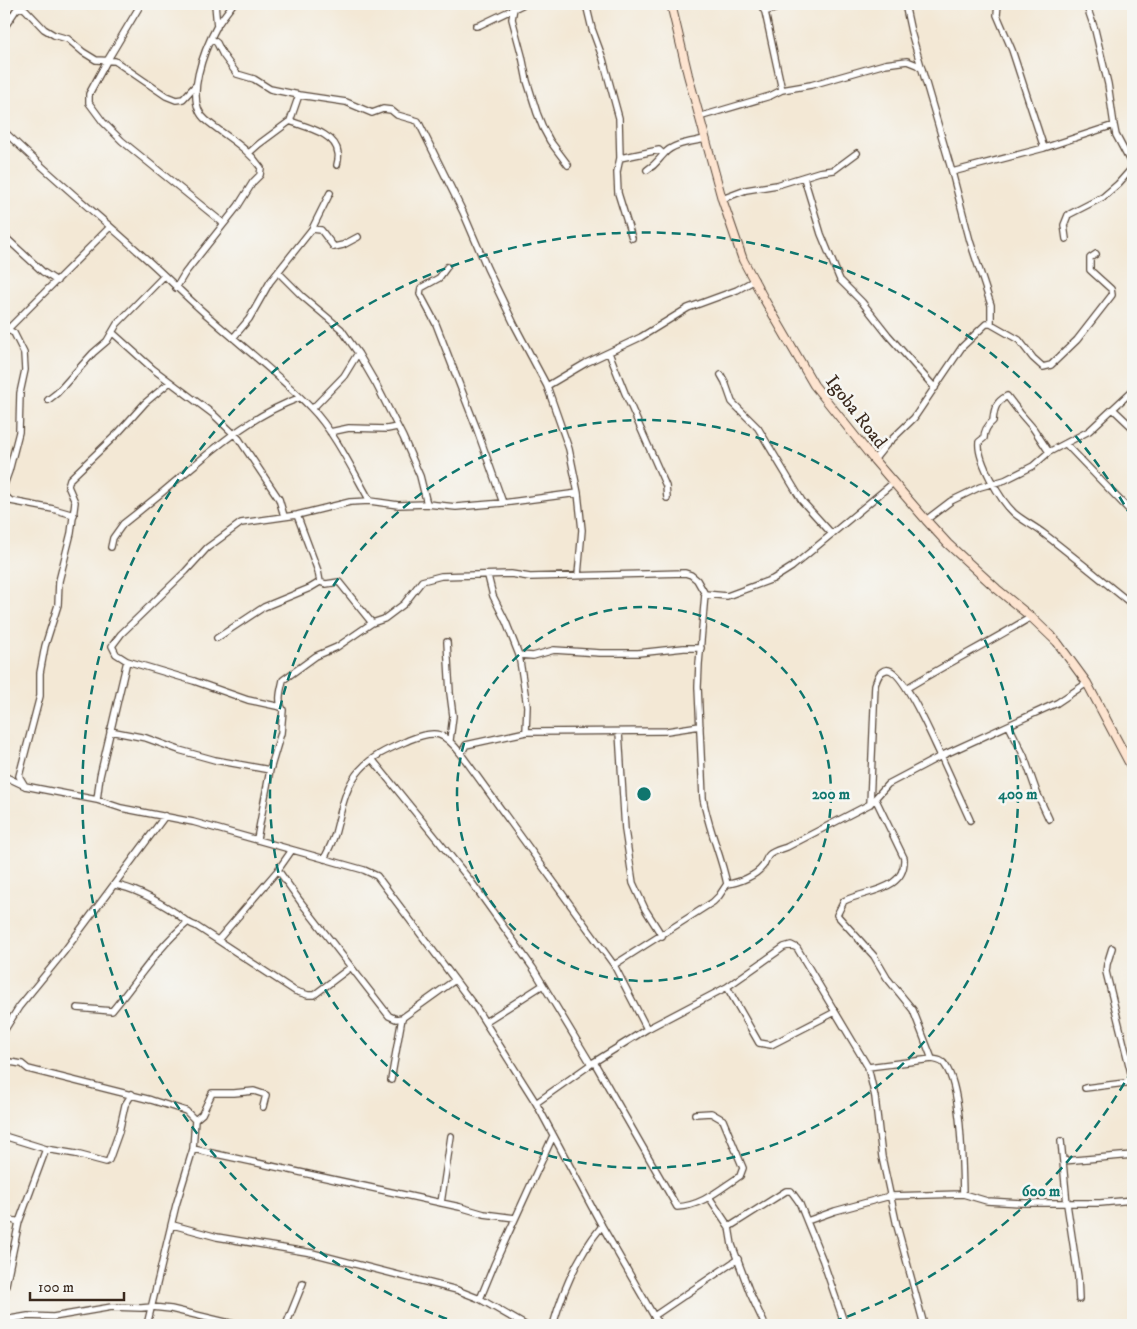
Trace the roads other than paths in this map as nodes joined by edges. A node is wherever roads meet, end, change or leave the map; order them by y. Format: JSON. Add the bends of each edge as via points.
{"nodes":[{"id":1,"x":141,"y":4,"type":"edge"},
{"id":2,"x":215,"y":4,"type":"edge"},
{"id":3,"x":233,"y":4,"type":"edge"},
{"id":4,"x":524,"y":4,"type":"edge"},
{"id":5,"x":586,"y":4,"type":"edge"},
{"id":6,"x":671,"y":4,"type":"edge"},
{"id":7,"x":760,"y":4,"type":"edge"},
{"id":8,"x":789,"y":4,"type":"edge"},
{"id":9,"x":905,"y":4,"type":"edge"},
{"id":10,"x":998,"y":4,"type":"edge"},
{"id":11,"x":1086,"y":4,"type":"edge"},
{"id":12,"x":514,"y":8,"type":"junction"},
{"id":13,"x":766,"y":12,"type":"junction"},
{"id":14,"x":476,"y":26,"type":"dead end"},
{"id":15,"x":217,"y":27,"type":"junction"},
{"id":16,"x":4,"y":28,"type":"edge"},
{"id":17,"x":212,"y":39,"type":"junction"},
{"id":18,"x":916,"y":50,"type":"junction"},
{"id":19,"x":106,"y":61,"type":"junction"},
{"id":20,"x":907,"y":61,"type":"junction"},
{"id":21,"x":923,"y":70,"type":"junction"},
{"id":22,"x":196,"y":84,"type":"junction"},
{"id":23,"x":782,"y":90,"type":"junction"},
{"id":24,"x":299,"y":95,"type":"junction"},
{"id":25,"x":699,"y":116,"type":"junction"},
{"id":26,"x":290,"y":121,"type":"junction"},
{"id":27,"x":1114,"y":125,"type":"junction"},
{"id":28,"x":4,"y":131,"type":"edge"},
{"id":29,"x":706,"y":139,"type":"junction"},
{"id":30,"x":1044,"y":148,"type":"junction"},
{"id":31,"x":250,"y":152,"type":"junction"},
{"id":32,"x":858,"y":153,"type":"dead end"},
{"id":33,"x":663,"y":154,"type":"junction"},
{"id":34,"x":620,"y":158,"type":"junction"},
{"id":35,"x":337,"y":165,"type":"dead end"},
{"id":36,"x":568,"y":165,"type":"dead end"},
{"id":37,"x":1133,"y":167,"type":"edge"},
{"id":38,"x":647,"y":170,"type":"dead end"},
{"id":39,"x":952,"y":172,"type":"junction"},
{"id":40,"x":804,"y":178,"type":"junction"},
{"id":41,"x":330,"y":193,"type":"dead end"},
{"id":42,"x":722,"y":199,"type":"junction"},
{"id":43,"x":223,"y":223,"type":"junction"},
{"id":44,"x":110,"y":227,"type":"junction"},
{"id":45,"x":312,"y":229,"type":"junction"},
{"id":46,"x":4,"y":236,"type":"edge"},
{"id":47,"x":358,"y":237,"type":"dead end"},
{"id":48,"x":632,"y":238,"type":"dead end"},
{"id":49,"x":1066,"y":239,"type":"dead end"},
{"id":50,"x":1096,"y":254,"type":"dead end"},
{"id":51,"x":448,"y":267,"type":"dead end"},
{"id":52,"x":278,"y":272,"type":"junction"},
{"id":53,"x":164,"y":276,"type":"junction"},
{"id":54,"x":755,"y":280,"type":"junction"},
{"id":55,"x":58,"y":281,"type":"junction"},
{"id":56,"x":176,"y":288,"type":"junction"},
{"id":57,"x":991,"y":324,"type":"junction"},
{"id":58,"x":6,"y":329,"type":"edge"},
{"id":59,"x":112,"y":333,"type":"junction"},
{"id":60,"x":233,"y":338,"type":"junction"},
{"id":61,"x":358,"y":353,"type":"junction"},
{"id":62,"x":609,"y":353,"type":"junction"},
{"id":63,"x":721,"y":375,"type":"dead end"},
{"id":64,"x":170,"y":382,"type":"junction"},
{"id":65,"x":547,"y":386,"type":"junction"},
{"id":66,"x":935,"y":388,"type":"junction"},
{"id":67,"x":1133,"y":390,"type":"edge"},
{"id":68,"x":300,"y":398,"type":"junction"},
{"id":69,"x":48,"y":400,"type":"dead end"},
{"id":70,"x":312,"y":409,"type":"junction"},
{"id":71,"x":1113,"y":409,"type":"junction"},
{"id":72,"x":397,"y":427,"type":"junction"},
{"id":73,"x":1133,"y":428,"type":"edge"},
{"id":74,"x":330,"y":432,"type":"junction"},
{"id":75,"x":232,"y":434,"type":"junction"},
{"id":76,"x":1066,"y":444,"type":"junction"},
{"id":77,"x":1048,"y":452,"type":"junction"},
{"id":78,"x":874,"y":460,"type":"junction"},
{"id":79,"x":893,"y":483,"type":"junction"},
{"id":80,"x":992,"y":483,"type":"junction"},
{"id":81,"x":4,"y":485,"type":"edge"},
{"id":82,"x":578,"y":493,"type":"junction"},
{"id":83,"x":4,"y":497,"type":"edge"},
{"id":84,"x":667,"y":498,"type":"dead end"},
{"id":85,"x":370,"y":501,"type":"junction"},
{"id":86,"x":503,"y":503,"type":"junction"},
{"id":87,"x":427,"y":504,"type":"junction"},
{"id":88,"x":1133,"y":514,"type":"edge"},
{"id":89,"x":74,"y":515,"type":"junction"},
{"id":90,"x":297,"y":515,"type":"junction"},
{"id":91,"x":284,"y":516,"type":"junction"},
{"id":92,"x":926,"y":520,"type":"junction"},
{"id":93,"x":832,"y":534,"type":"junction"},
{"id":94,"x":111,"y":547,"type":"dead end"},
{"id":95,"x":578,"y":575,"type":"junction"},
{"id":96,"x":488,"y":576,"type":"junction"},
{"id":97,"x":320,"y":582,"type":"junction"},
{"id":98,"x":705,"y":594,"type":"junction"},
{"id":99,"x":1133,"y":605,"type":"edge"},
{"id":100,"x":1031,"y":617,"type":"junction"},
{"id":101,"x":372,"y":623,"type":"junction"},
{"id":102,"x":217,"y":638,"type":"dead end"},
{"id":103,"x":447,"y":642,"type":"dead end"},
{"id":104,"x":701,"y":648,"type":"junction"},
{"id":105,"x":520,"y":655,"type":"junction"},
{"id":106,"x":127,"y":661,"type":"junction"},
{"id":107,"x":1087,"y":683,"type":"junction"},
{"id":108,"x":907,"y":688,"type":"junction"},
{"id":109,"x":280,"y":695,"type":"junction"},
{"id":110,"x":269,"y":704,"type":"junction"},
{"id":111,"x":281,"y":707,"type":"junction"},
{"id":112,"x":700,"y":726,"type":"junction"},
{"id":113,"x":1009,"y":726,"type":"junction"},
{"id":114,"x":110,"y":731,"type":"junction"},
{"id":115,"x":526,"y":732,"type":"junction"},
{"id":116,"x":619,"y":732,"type":"junction"},
{"id":117,"x":450,"y":740,"type":"junction"},
{"id":118,"x":461,"y":754,"type":"junction"},
{"id":119,"x":941,"y":756,"type":"junction"},
{"id":120,"x":372,"y":759,"type":"junction"},
{"id":121,"x":1131,"y":759,"type":"edge"},
{"id":122,"x":270,"y":770,"type":"junction"},
{"id":123,"x":1133,"y":770,"type":"edge"},
{"id":124,"x":4,"y":776,"type":"edge"},
{"id":125,"x":25,"y":786,"type":"junction"},
{"id":126,"x":97,"y":800,"type":"junction"},
{"id":127,"x":873,"y":802,"type":"junction"},
{"id":128,"x":165,"y":816,"type":"junction"},
{"id":129,"x":1049,"y":819,"type":"dead end"},
{"id":130,"x":970,"y":820,"type":"dead end"},
{"id":131,"x":257,"y":839,"type":"junction"},
{"id":132,"x":292,"y":850,"type":"junction"},
{"id":133,"x":324,"y":859,"type":"junction"},
{"id":134,"x":278,"y":870,"type":"junction"},
{"id":135,"x":727,"y":884,"type":"junction"},
{"id":136,"x":114,"y":885,"type":"junction"},
{"id":137,"x":187,"y":923,"type":"junction"},
{"id":138,"x":662,"y":936,"type":"junction"},
{"id":139,"x":218,"y":940,"type":"junction"},
{"id":140,"x":1112,"y":948,"type":"dead end"},
{"id":141,"x":614,"y":965,"type":"junction"},
{"id":142,"x":351,"y":967,"type":"junction"},
{"id":143,"x":455,"y":980,"type":"junction"},
{"id":144,"x":543,"y":985,"type":"junction"},
{"id":145,"x":728,"y":987,"type":"junction"},
{"id":146,"x":77,"y":1008,"type":"dead end"},
{"id":147,"x":835,"y":1012,"type":"junction"},
{"id":148,"x":402,"y":1018,"type":"junction"},
{"id":149,"x":485,"y":1022,"type":"junction"},
{"id":150,"x":647,"y":1029,"type":"junction"},
{"id":151,"x":4,"y":1031,"type":"edge"},
{"id":152,"x":932,"y":1059,"type":"junction"},
{"id":153,"x":4,"y":1061,"type":"edge"},
{"id":154,"x":592,"y":1063,"type":"junction"},
{"id":155,"x":868,"y":1067,"type":"junction"},
{"id":156,"x":391,"y":1080,"type":"dead end"},
{"id":157,"x":1133,"y":1081,"type":"edge"},
{"id":158,"x":1085,"y":1088,"type":"dead end"},
{"id":159,"x":132,"y":1094,"type":"junction"},
{"id":160,"x":536,"y":1103,"type":"junction"},
{"id":161,"x":263,"y":1106,"type":"dead end"},
{"id":162,"x":694,"y":1114,"type":"dead end"},
{"id":163,"x":195,"y":1120,"type":"junction"},
{"id":164,"x":4,"y":1136,"type":"edge"},
{"id":165,"x":450,"y":1136,"type":"dead end"},
{"id":166,"x":553,"y":1136,"type":"junction"},
{"id":167,"x":1062,"y":1141,"type":"dead end"},
{"id":168,"x":46,"y":1149,"type":"junction"},
{"id":169,"x":193,"y":1149,"type":"junction"},
{"id":170,"x":1133,"y":1155,"type":"edge"},
{"id":171,"x":1063,"y":1161,"type":"junction"},
{"id":172,"x":963,"y":1194,"type":"junction"},
{"id":173,"x":890,"y":1196,"type":"junction"},
{"id":174,"x":709,"y":1197,"type":"junction"},
{"id":175,"x":1133,"y":1200,"type":"edge"},
{"id":176,"x":441,"y":1203,"type":"junction"},
{"id":177,"x":1067,"y":1204,"type":"junction"},
{"id":178,"x":4,"y":1218,"type":"edge"},
{"id":179,"x":516,"y":1218,"type":"junction"},
{"id":180,"x":807,"y":1221,"type":"junction"},
{"id":181,"x":19,"y":1222,"type":"junction"},
{"id":182,"x":173,"y":1225,"type":"junction"},
{"id":183,"x":602,"y":1226,"type":"junction"},
{"id":184,"x":729,"y":1227,"type":"junction"},
{"id":185,"x":738,"y":1259,"type":"junction"},
{"id":186,"x":303,"y":1283,"type":"dead end"},
{"id":187,"x":4,"y":1294,"type":"edge"},
{"id":188,"x":480,"y":1299,"type":"junction"},
{"id":189,"x":1079,"y":1300,"type":"dead end"},
{"id":190,"x":152,"y":1307,"type":"junction"},
{"id":191,"x":654,"y":1316,"type":"junction"},
{"id":192,"x":4,"y":1320,"type":"edge"},
{"id":193,"x":147,"y":1325,"type":"edge"},
{"id":194,"x":238,"y":1325,"type":"edge"},
{"id":195,"x":286,"y":1325,"type":"edge"},
{"id":196,"x":525,"y":1325,"type":"edge"},
{"id":197,"x":553,"y":1325,"type":"edge"},
{"id":198,"x":659,"y":1325,"type":"edge"},
{"id":199,"x":765,"y":1325,"type":"edge"},
{"id":200,"x":845,"y":1325,"type":"edge"},
{"id":201,"x":924,"y":1325,"type":"edge"}],
"edges":[{"from":1,"to":19,"type":"street"},
{"from":2,"to":15,"type":"street"},
{"from":3,"to":15,"type":"street"},
{"from":4,"to":12,"type":"street"},
{"from":5,"to":34,"type":"street","via":[[619,118]]},
{"from":6,"to":25,"type":"street","name":"Igoba Road"},
{"from":7,"to":13,"type":"street"},
{"from":8,"to":13,"type":"street"},
{"from":9,"to":18,"type":"street"},
{"from":10,"to":30,"type":"street","via":[[997,16],[1012,50]]},
{"from":11,"to":27,"type":"street","via":[[1108,84]]},
{"from":12,"to":14,"type":"street"},
{"from":12,"to":36,"type":"street","via":[[512,19],[537,113],[546,134]]},
{"from":13,"to":23,"type":"street"},
{"from":15,"to":17,"type":"street"},
{"from":16,"to":19,"type":"street","via":[[16,10],[25,9],[44,29],[68,39],[96,60]]},
{"from":17,"to":22,"type":"street"},
{"from":17,"to":24,"type":"street","via":[[237,74],[270,89]]},
{"from":18,"to":20,"type":"street"},
{"from":18,"to":21,"type":"street"},
{"from":19,"to":22,"type":"street","via":[[115,61],[176,100],[184,99]]},
{"from":19,"to":43,"type":"street","via":[[89,94],[88,102],[93,109],[122,141]]},
{"from":20,"to":21,"type":"street"},
{"from":20,"to":23,"type":"street"},
{"from":21,"to":39,"type":"street"},
{"from":22,"to":31,"type":"street","via":[[199,112]]},
{"from":23,"to":25,"type":"street"},
{"from":24,"to":26,"type":"street"},
{"from":24,"to":65,"type":"street","via":[[346,102],[372,112],[390,110],[418,122]]},
{"from":25,"to":29,"type":"street","name":"Igoba Road"},
{"from":26,"to":31,"type":"street"},
{"from":26,"to":35,"type":"street","via":[[335,143],[339,153]]},
{"from":27,"to":30,"type":"street"},
{"from":27,"to":37,"type":"street"},
{"from":28,"to":44,"type":"street"},
{"from":29,"to":33,"type":"street","via":[[674,147]]},
{"from":29,"to":42,"type":"street","name":"Igoba Road"},
{"from":30,"to":39,"type":"street"},
{"from":31,"to":43,"type":"street","via":[[261,168],[260,175]]},
{"from":32,"to":40,"type":"street","via":[[834,170]]},
{"from":33,"to":34,"type":"street","via":[[659,150]]},
{"from":33,"to":38,"type":"street"},
{"from":34,"to":48,"type":"street","via":[[618,193]]},
{"from":37,"to":49,"type":"street","via":[[1102,197],[1068,215],[1064,225]]},
{"from":39,"to":57,"type":"street","via":[[990,305]]},
{"from":40,"to":42,"type":"street","via":[[746,190]]},
{"from":40,"to":66,"type":"street","via":[[820,234],[840,280]]},
{"from":41,"to":45,"type":"street"},
{"from":42,"to":54,"type":"street","name":"Igoba Road","via":[[743,260]]},
{"from":43,"to":56,"type":"street"},
{"from":44,"to":53,"type":"street"},
{"from":44,"to":55,"type":"street"},
{"from":45,"to":47,"type":"street","via":[[321,230],[334,247]]},
{"from":45,"to":52,"type":"street"},
{"from":46,"to":55,"type":"street"},
{"from":50,"to":57,"type":"street","via":[[1090,258],[1090,270],[1111,288],[1112,295],[1077,340],[1051,365],[1043,367],[1019,340]]},
{"from":51,"to":86,"type":"street","via":[[439,278],[421,288],[420,294],[439,332]]},
{"from":52,"to":60,"type":"street"},
{"from":52,"to":61,"type":"street","via":[[341,329]]},
{"from":53,"to":56,"type":"street"},
{"from":53,"to":59,"type":"street","via":[[116,324]]},
{"from":54,"to":62,"type":"street","via":[[738,290],[688,308]]},
{"from":54,"to":78,"type":"street","name":"Igoba Road","via":[[814,385]]},
{"from":55,"to":58,"type":"street"},
{"from":56,"to":60,"type":"street"},
{"from":57,"to":66,"type":"street","via":[[986,324],[962,347]]},
{"from":58,"to":81,"type":"street","via":[[14,333],[24,354],[25,370],[20,393],[19,432]]},
{"from":59,"to":64,"type":"street"},
{"from":59,"to":69,"type":"street","via":[[107,342]]},
{"from":60,"to":68,"type":"street"},
{"from":61,"to":70,"type":"street","via":[[344,376]]},
{"from":61,"to":72,"type":"street"},
{"from":62,"to":65,"type":"street"},
{"from":62,"to":84,"type":"street","via":[[666,486]]},
{"from":63,"to":93,"type":"street","via":[[732,402],[758,428],[802,501]]},
{"from":64,"to":75,"type":"street","via":[[213,414]]},
{"from":64,"to":89,"type":"street","via":[[70,478],[68,486],[74,502]]},
{"from":65,"to":82,"type":"street","via":[[570,449]]},
{"from":66,"to":78,"type":"street","via":[[914,418]]},
{"from":67,"to":71,"type":"street"},
{"from":68,"to":70,"type":"street"},
{"from":68,"to":75,"type":"street"},
{"from":70,"to":74,"type":"street"},
{"from":71,"to":73,"type":"street"},
{"from":71,"to":76,"type":"street","via":[[1089,431]]},
{"from":72,"to":74,"type":"street","via":[[349,428]]},
{"from":72,"to":87,"type":"street","via":[[420,476]]},
{"from":74,"to":85,"type":"street"},
{"from":75,"to":91,"type":"street","via":[[239,439],[279,499]]},
{"from":75,"to":94,"type":"street","via":[[123,524]]},
{"from":76,"to":77,"type":"street"},
{"from":76,"to":88,"type":"street"},
{"from":77,"to":80,"type":"street","via":[[1033,466]]},
{"from":77,"to":80,"type":"street","via":[[1007,396],[998,402],[993,421],[979,442],[980,456]]},
{"from":78,"to":79,"type":"street","name":"Igoba Road"},
{"from":79,"to":92,"type":"street","name":"Igoba Road"},
{"from":79,"to":93,"type":"street"},
{"from":80,"to":92,"type":"street","via":[[951,501]]},
{"from":80,"to":99,"type":"street","via":[[1014,512]]},
{"from":82,"to":86,"type":"street"},
{"from":82,"to":95,"type":"street","via":[[582,530]]},
{"from":83,"to":89,"type":"street"},
{"from":85,"to":87,"type":"street","via":[[398,505]]},
{"from":85,"to":90,"type":"street","via":[[350,502]]},
{"from":86,"to":87,"type":"street","via":[[456,507]]},
{"from":89,"to":125,"type":"street","via":[[59,581],[58,605],[45,646],[40,696],[19,776]]},
{"from":90,"to":91,"type":"street"},
{"from":90,"to":97,"type":"street"},
{"from":91,"to":106,"type":"street","via":[[242,523],[207,548],[114,641],[113,650]]},
{"from":92,"to":100,"type":"street","name":"Igoba Road","via":[[948,544]]},
{"from":93,"to":98,"type":"street","via":[[773,579],[727,596]]},
{"from":95,"to":96,"type":"street"},
{"from":95,"to":98,"type":"street","via":[[685,574],[691,575]]},
{"from":96,"to":101,"type":"street","via":[[441,576],[422,581],[404,604],[384,619]]},
{"from":96,"to":105,"type":"street","via":[[493,596]]},
{"from":97,"to":101,"type":"street","via":[[339,582]]},
{"from":97,"to":102,"type":"street","via":[[264,607]]},
{"from":98,"to":104,"type":"street"},
{"from":100,"to":107,"type":"street","name":"Igoba Road","via":[[1056,642]]},
{"from":100,"to":108,"type":"street"},
{"from":101,"to":109,"type":"street","via":[[283,680]]},
{"from":103,"to":117,"type":"street","via":[[453,716]]},
{"from":104,"to":105,"type":"street","via":[[638,653],[554,650],[533,656]]},
{"from":104,"to":112,"type":"street","via":[[698,679]]},
{"from":105,"to":115,"type":"street","via":[[527,706]]},
{"from":106,"to":110,"type":"street"},
{"from":106,"to":114,"type":"street"},
{"from":107,"to":113,"type":"street","via":[[1057,703]]},
{"from":107,"to":121,"type":"street","name":"Igoba Road"},
{"from":108,"to":119,"type":"street"},
{"from":108,"to":127,"type":"street","via":[[888,669],[880,672],[875,685]]},
{"from":109,"to":110,"type":"street"},
{"from":109,"to":111,"type":"street"},
{"from":110,"to":111,"type":"street"},
{"from":111,"to":122,"type":"street","via":[[282,724]]},
{"from":112,"to":116,"type":"street","via":[[667,731]]},
{"from":112,"to":135,"type":"street","via":[[706,814]]},
{"from":113,"to":119,"type":"street"},
{"from":113,"to":129,"type":"street"},
{"from":114,"to":122,"type":"street","via":[[146,738],[215,760]]},
{"from":114,"to":126,"type":"street"},
{"from":115,"to":116,"type":"street"},
{"from":115,"to":118,"type":"street","via":[[466,745]]},
{"from":116,"to":138,"type":"street","via":[[625,830],[633,882]]},
{"from":117,"to":118,"type":"street"},
{"from":117,"to":120,"type":"street","via":[[437,734],[419,736]]},
{"from":118,"to":141,"type":"street"},
{"from":119,"to":127,"type":"street","via":[[888,784]]},
{"from":119,"to":130,"type":"street"},
{"from":120,"to":133,"type":"street","via":[[359,770],[349,787]]},
{"from":120,"to":144,"type":"street","via":[[470,880]]},
{"from":121,"to":123,"type":"street","name":"Igoba Road"},
{"from":122,"to":131,"type":"street"},
{"from":124,"to":125,"type":"street"},
{"from":125,"to":126,"type":"street"},
{"from":126,"to":128,"type":"street"},
{"from":127,"to":135,"type":"street","via":[[773,852],[758,871]]},
{"from":127,"to":152,"type":"street","via":[[904,858],[904,865],[891,884],[844,901],[837,915],[874,956],[913,1010]]},
{"from":128,"to":131,"type":"street"},
{"from":128,"to":136,"type":"street"},
{"from":131,"to":132,"type":"street"},
{"from":132,"to":133,"type":"street"},
{"from":132,"to":134,"type":"street"},
{"from":133,"to":143,"type":"street","via":[[377,876]]},
{"from":134,"to":139,"type":"street"},
{"from":134,"to":142,"type":"street"},
{"from":135,"to":138,"type":"street","via":[[712,902]]},
{"from":136,"to":137,"type":"street","via":[[147,897]]},
{"from":136,"to":151,"type":"street"},
{"from":137,"to":139,"type":"street"},
{"from":137,"to":146,"type":"street","via":[[149,962],[112,1011]]},
{"from":138,"to":141,"type":"street"},
{"from":139,"to":142,"type":"street","via":[[295,991],[308,995],[314,995]]},
{"from":140,"to":157,"type":"street","via":[[1106,972]]},
{"from":141,"to":150,"type":"street"},
{"from":142,"to":148,"type":"street","via":[[389,1016]]},
{"from":143,"to":148,"type":"street"},
{"from":143,"to":149,"type":"street"},
{"from":144,"to":149,"type":"street"},
{"from":144,"to":154,"type":"street"},
{"from":145,"to":147,"type":"street","via":[[759,1043],[771,1045]]},
{"from":145,"to":147,"type":"street","via":[[791,945],[797,948]]},
{"from":145,"to":150,"type":"street"},
{"from":147,"to":155,"type":"street"},
{"from":148,"to":156,"type":"street"},
{"from":149,"to":160,"type":"street"},
{"from":150,"to":154,"type":"street"},
{"from":152,"to":155,"type":"street"},
{"from":152,"to":172,"type":"street","via":[[944,1063],[953,1086]]},
{"from":153,"to":159,"type":"street"},
{"from":154,"to":160,"type":"street"},
{"from":154,"to":174,"type":"street","via":[[677,1207],[692,1205]]},
{"from":155,"to":173,"type":"street"},
{"from":157,"to":158,"type":"street"},
{"from":159,"to":163,"type":"street","via":[[186,1111]]},
{"from":159,"to":168,"type":"street","via":[[106,1162]]},
{"from":160,"to":166,"type":"street"},
{"from":161,"to":163,"type":"street","via":[[266,1095],[254,1091],[212,1093],[202,1114]]},
{"from":162,"to":174,"type":"street","via":[[711,1113],[723,1120],[743,1168],[740,1176]]},
{"from":163,"to":169,"type":"street"},
{"from":164,"to":168,"type":"street"},
{"from":165,"to":176,"type":"street"},
{"from":166,"to":179,"type":"street"},
{"from":166,"to":183,"type":"street"},
{"from":167,"to":171,"type":"street"},
{"from":168,"to":181,"type":"street"},
{"from":169,"to":176,"type":"street"},
{"from":169,"to":182,"type":"street"},
{"from":170,"to":171,"type":"street"},
{"from":171,"to":177,"type":"street"},
{"from":172,"to":173,"type":"street"},
{"from":172,"to":177,"type":"street","via":[[987,1201]]},
{"from":173,"to":180,"type":"street"},
{"from":173,"to":201,"type":"street"},
{"from":174,"to":184,"type":"street"},
{"from":175,"to":177,"type":"street"},
{"from":176,"to":179,"type":"street"},
{"from":177,"to":189,"type":"street"},
{"from":178,"to":181,"type":"street"},
{"from":179,"to":188,"type":"street"},
{"from":180,"to":184,"type":"street","via":[[795,1195],[786,1191]]},
{"from":180,"to":200,"type":"street"},
{"from":181,"to":187,"type":"street"},
{"from":182,"to":188,"type":"street","via":[[217,1237],[342,1260]]},
{"from":182,"to":190,"type":"street"},
{"from":183,"to":191,"type":"street"},
{"from":183,"to":197,"type":"street","via":[[576,1267],[561,1298]]},
{"from":184,"to":185,"type":"street"},
{"from":185,"to":191,"type":"street"},
{"from":185,"to":199,"type":"street"},
{"from":186,"to":195,"type":"street"},
{"from":188,"to":196,"type":"street"},
{"from":190,"to":192,"type":"street","via":[[112,1307],[53,1317],[28,1316]]},
{"from":190,"to":193,"type":"street"},
{"from":190,"to":194,"type":"street"},
{"from":191,"to":198,"type":"street"}]}
